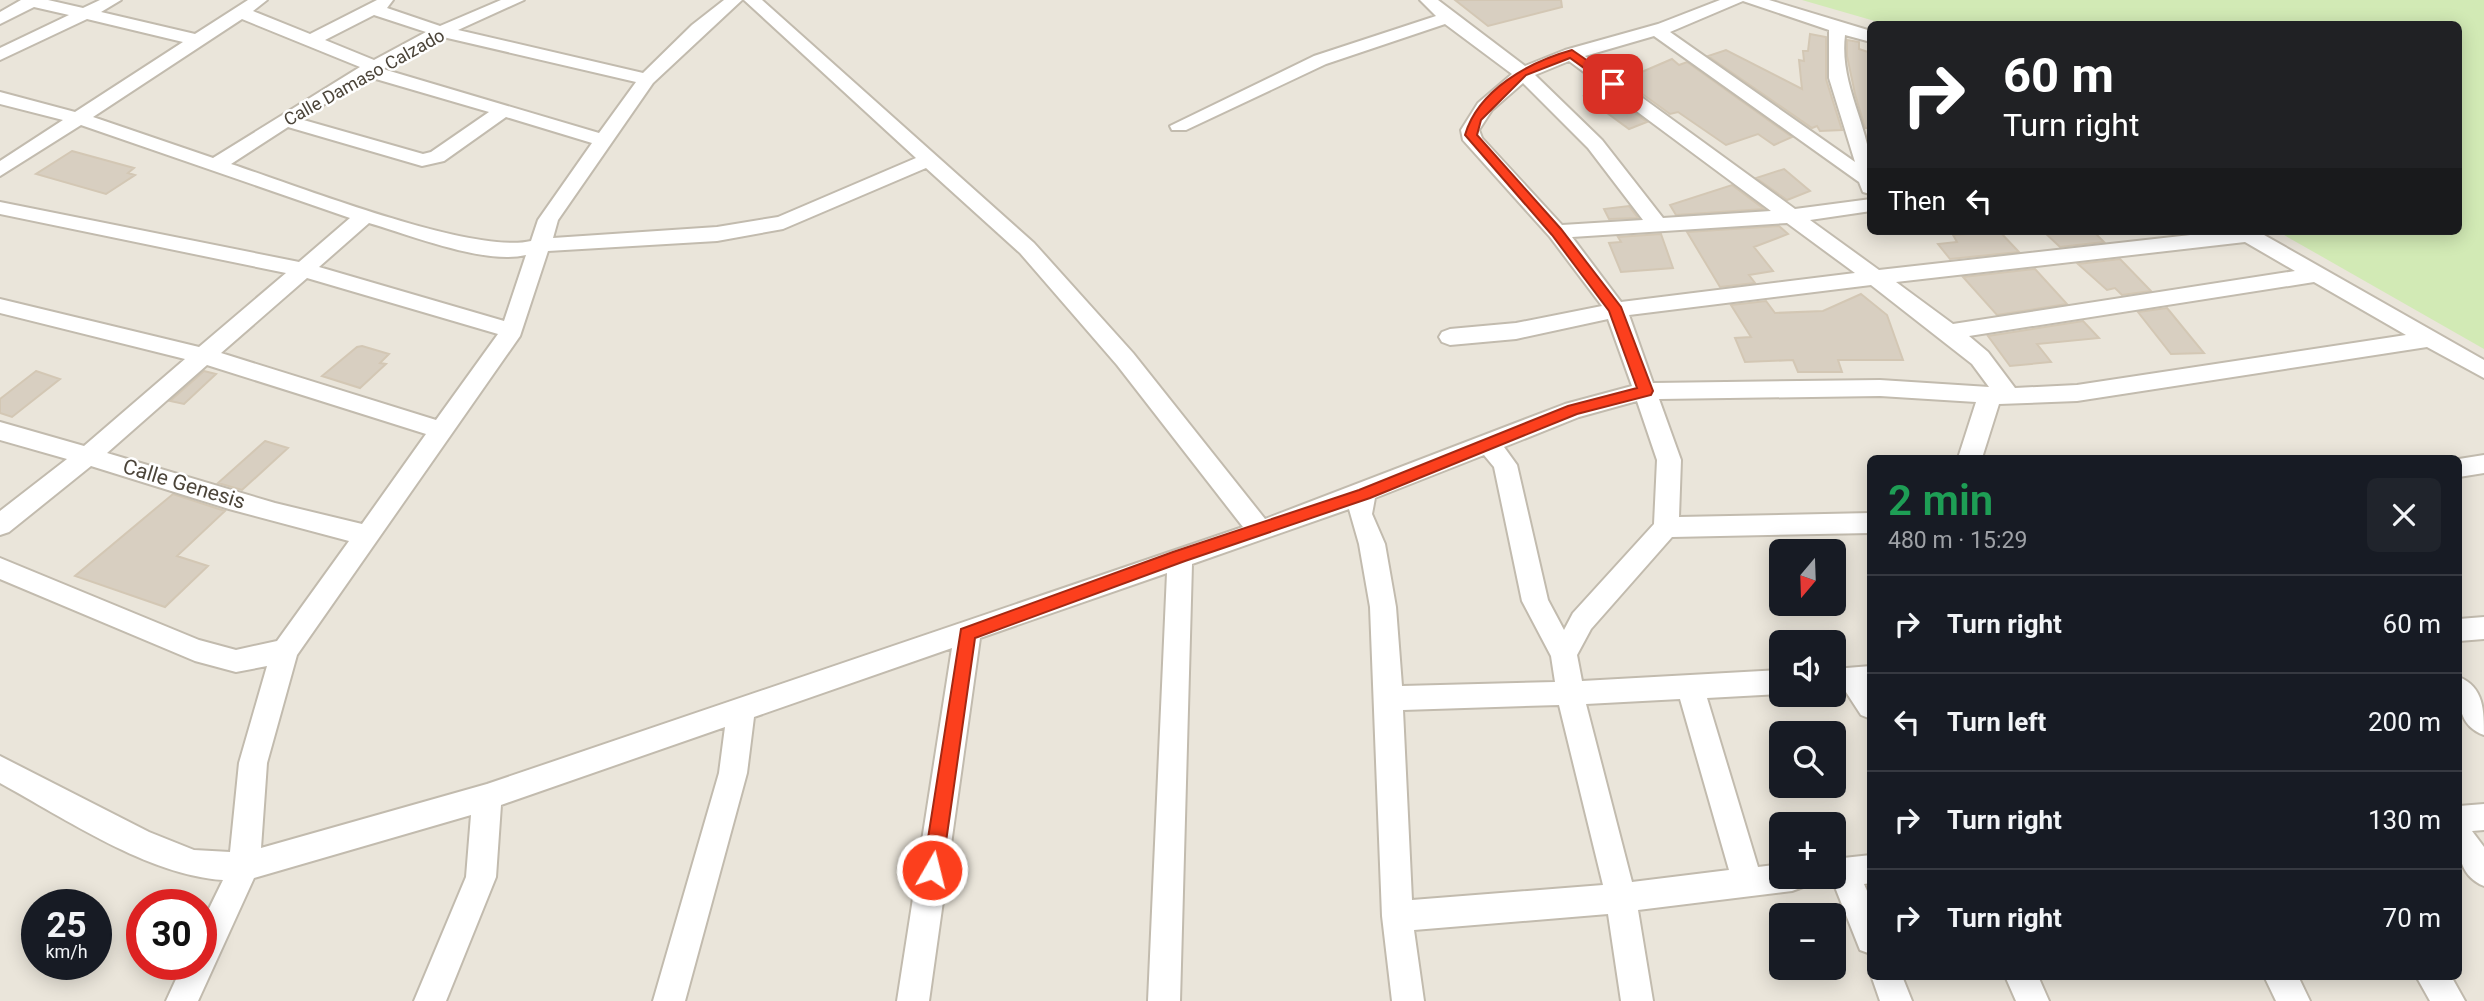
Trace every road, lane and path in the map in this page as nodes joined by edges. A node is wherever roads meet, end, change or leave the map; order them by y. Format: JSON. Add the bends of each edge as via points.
{"nodes":[{"id":1,"x":113,"y":0,"type":"edge"},
{"id":2,"x":258,"y":0,"type":"edge"},
{"id":3,"x":390,"y":0,"type":"edge"},
{"id":4,"x":516,"y":0,"type":"edge"},
{"id":5,"x":733,"y":0,"type":"edge"},
{"id":6,"x":752,"y":0,"type":"edge"},
{"id":7,"x":1428,"y":0,"type":"edge"},
{"id":8,"x":1735,"y":0,"type":"edge"},
{"id":9,"x":1751,"y":0,"type":"edge"},
{"id":10,"x":32,"y":1,"type":"edge"},
{"id":11,"x":373,"y":9,"type":"junction"},
{"id":12,"x":240,"y":12,"type":"junction"},
{"id":13,"x":82,"y":14,"type":"junction"},
{"id":14,"x":1446,"y":18,"type":"junction"},
{"id":15,"x":0,"y":19,"type":"edge"},
{"id":16,"x":1838,"y":26,"type":"junction"},
{"id":17,"x":1656,"y":30,"type":"junction"},
{"id":18,"x":442,"y":32,"type":"junction"},
{"id":19,"x":1867,"y":36,"type":"edge"},
{"id":20,"x":196,"y":40,"type":"junction"},
{"id":21,"x":312,"y":40,"type":"junction"},
{"id":22,"x":1572,"y":54,"type":"junction"},
{"id":23,"x":0,"y":55,"type":"edge"},
{"id":24,"x":372,"y":69,"type":"junction"},
{"id":25,"x":1522,"y":73,"type":"junction"},
{"id":26,"x":647,"y":79,"type":"junction"},
{"id":27,"x":0,"y":98,"type":"edge"},
{"id":28,"x":501,"y":112,"type":"junction"},
{"id":29,"x":80,"y":119,"type":"junction"},
{"id":30,"x":285,"y":120,"type":"junction"},
{"id":31,"x":1850,"y":121,"type":"junction"},
{"id":32,"x":1867,"y":121,"type":"edge"},
{"id":33,"x":1179,"y":125,"type":"dead end"},
{"id":34,"x":606,"y":141,"type":"junction"},
{"id":35,"x":930,"y":159,"type":"junction"},
{"id":36,"x":216,"y":164,"type":"junction"},
{"id":37,"x":0,"y":170,"type":"edge"},
{"id":38,"x":1867,"y":172,"type":"edge"},
{"id":39,"x":1867,"y":184,"type":"edge"},
{"id":40,"x":1867,"y":206,"type":"edge"},
{"id":41,"x":0,"y":208,"type":"edge"},
{"id":42,"x":365,"y":215,"type":"junction"},
{"id":43,"x":1790,"y":216,"type":"junction"},
{"id":44,"x":1657,"y":225,"type":"junction"},
{"id":45,"x":1557,"y":232,"type":"junction"},
{"id":46,"x":2228,"y":235,"type":"edge"},
{"id":47,"x":2249,"y":235,"type":"edge"},
{"id":48,"x":540,"y":245,"type":"junction"},
{"id":49,"x":302,"y":269,"type":"junction"},
{"id":50,"x":2319,"y":274,"type":"junction"},
{"id":51,"x":1876,"y":277,"type":"junction"},
{"id":52,"x":0,"y":306,"type":"edge"},
{"id":53,"x":1616,"y":310,"type":"junction"},
{"id":54,"x":512,"y":331,"type":"junction"},
{"id":55,"x":1949,"y":331,"type":"junction"},
{"id":56,"x":1450,"y":337,"type":"dead end"},
{"id":57,"x":2430,"y":338,"type":"junction"},
{"id":58,"x":204,"y":356,"type":"junction"},
{"id":59,"x":2484,"y":370,"type":"edge"},
{"id":60,"x":1645,"y":391,"type":"junction"},
{"id":61,"x":2000,"y":395,"type":"junction"},
{"id":62,"x":440,"y":430,"type":"junction"},
{"id":63,"x":0,"y":431,"type":"edge"},
{"id":64,"x":1489,"y":444,"type":"junction"},
{"id":65,"x":89,"y":455,"type":"junction"},
{"id":66,"x":1971,"y":455,"type":"edge"},
{"id":67,"x":2484,"y":464,"type":"edge"},
{"id":68,"x":2462,"y":468,"type":"edge"},
{"id":69,"x":1362,"y":504,"type":"junction"},
{"id":70,"x":1867,"y":523,"type":"edge"},
{"id":71,"x":0,"y":526,"type":"edge"},
{"id":72,"x":1666,"y":527,"type":"junction"},
{"id":73,"x":1260,"y":530,"type":"junction"},
{"id":74,"x":368,"y":535,"type":"junction"},
{"id":75,"x":1179,"y":556,"type":"junction"},
{"id":76,"x":0,"y":568,"type":"edge"},
{"id":77,"x":2484,"y":628,"type":"edge"},
{"id":78,"x":2462,"y":630,"type":"edge"},
{"id":79,"x":967,"y":634,"type":"junction"},
{"id":80,"x":285,"y":651,"type":"junction"},
{"id":81,"x":1564,"y":655,"type":"junction"},
{"id":82,"x":1853,"y":680,"type":"edge"},
{"id":83,"x":1769,"y":683,"type":"edge"},
{"id":84,"x":1690,"y":686,"type":"junction"},
{"id":85,"x":2462,"y":693,"type":"edge"},
{"id":86,"x":1570,"y":694,"type":"junction"},
{"id":87,"x":1389,"y":698,"type":"junction"},
{"id":88,"x":1867,"y":701,"type":"edge"},
{"id":89,"x":741,"y":710,"type":"junction"},
{"id":90,"x":2484,"y":723,"type":"edge"},
{"id":91,"x":0,"y":769,"type":"edge"},
{"id":92,"x":487,"y":797,"type":"junction"},
{"id":93,"x":2484,"y":817,"type":"edge"},
{"id":94,"x":2462,"y":819,"type":"edge"},
{"id":95,"x":2462,"y":841,"type":"edge"},
{"id":96,"x":244,"y":867,"type":"junction"},
{"id":97,"x":1850,"y":871,"type":"edge"},
{"id":98,"x":2484,"y":872,"type":"edge"},
{"id":99,"x":1769,"y":879,"type":"edge"},
{"id":100,"x":1747,"y":881,"type":"junction"},
{"id":101,"x":1620,"y":897,"type":"junction"},
{"id":102,"x":1397,"y":916,"type":"junction"},
{"id":103,"x":217,"y":925,"type":"edge"},
{"id":104,"x":1867,"y":926,"type":"edge"},
{"id":105,"x":192,"y":980,"type":"edge"},
{"id":106,"x":1888,"y":980,"type":"edge"},
{"id":107,"x":2023,"y":980,"type":"edge"},
{"id":108,"x":2282,"y":980,"type":"edge"},
{"id":109,"x":2435,"y":980,"type":"edge"},
{"id":110,"x":182,"y":1001,"type":"edge"},
{"id":111,"x":430,"y":1001,"type":"edge"},
{"id":112,"x":669,"y":1001,"type":"edge"},
{"id":113,"x":913,"y":1001,"type":"edge"},
{"id":114,"x":1164,"y":1001,"type":"edge"},
{"id":115,"x":1408,"y":1001,"type":"edge"},
{"id":116,"x":1637,"y":1001,"type":"edge"},
{"id":117,"x":1896,"y":1001,"type":"edge"},
{"id":118,"x":2032,"y":1001,"type":"edge"},
{"id":119,"x":2294,"y":1001,"type":"edge"},
{"id":120,"x":2449,"y":1001,"type":"edge"}],
"edges":[{"from":1,"to":13,"type":"street"},
{"from":2,"to":12,"type":"street"},
{"from":3,"to":11,"type":"street"},
{"from":4,"to":18,"type":"street","name":"Calle Damaso Calzado"},
{"from":5,"to":26,"type":"street"},
{"from":6,"to":35,"type":"street"},
{"from":7,"to":14,"type":"street"},
{"from":8,"to":17,"type":"street"},
{"from":9,"to":16,"type":"street"},
{"from":10,"to":13,"type":"street"},
{"from":10,"to":15,"type":"street"},
{"from":11,"to":18,"type":"street"},
{"from":11,"to":21,"type":"street"},
{"from":12,"to":20,"type":"street"},
{"from":12,"to":21,"type":"street"},
{"from":13,"to":20,"type":"street"},
{"from":13,"to":23,"type":"street"},
{"from":14,"to":25,"type":"street"},
{"from":14,"to":33,"type":"street","via":[[1320,60]]},
{"from":16,"to":19,"type":"street"},
{"from":16,"to":31,"type":"street","via":[[1835,56]]},
{"from":17,"to":22,"type":"street"},
{"from":17,"to":39,"type":"street"},
{"from":18,"to":24,"type":"street","name":"Calle Damaso Calzado"},
{"from":18,"to":26,"type":"street"},
{"from":20,"to":29,"type":"street"},
{"from":21,"to":24,"type":"street"},
{"from":22,"to":25,"type":"street"},
{"from":22,"to":43,"type":"street"},
{"from":24,"to":28,"type":"street"},
{"from":24,"to":30,"type":"street","name":"Calle Damaso Calzado"},
{"from":25,"to":44,"type":"street","via":[[1622,174]]},
{"from":25,"to":45,"type":"street","via":[[1476,119],[1471,135]]},
{"from":26,"to":34,"type":"street"},
{"from":27,"to":29,"type":"street"},
{"from":28,"to":30,"type":"street","via":[[437,157],[422,160]]},
{"from":28,"to":34,"type":"street"},
{"from":29,"to":36,"type":"street"},
{"from":29,"to":37,"type":"street"},
{"from":30,"to":36,"type":"street","name":"Calle Damaso Calzado"},
{"from":31,"to":32,"type":"street"},
{"from":31,"to":38,"type":"street"},
{"from":34,"to":48,"type":"street","via":[[548,220]]},
{"from":35,"to":48,"type":"street","via":[[783,223],[717,234]]},
{"from":35,"to":73,"type":"street","via":[[1027,248],[1125,359]]},
{"from":36,"to":42,"type":"street"},
{"from":40,"to":43,"type":"street"},
{"from":41,"to":49,"type":"street"},
{"from":42,"to":48,"type":"street","via":[[476,246],[516,251]]},
{"from":42,"to":49,"type":"street"},
{"from":43,"to":44,"type":"street"},
{"from":43,"to":51,"type":"street"},
{"from":44,"to":45,"type":"street"},
{"from":45,"to":53,"type":"street"},
{"from":46,"to":51,"type":"street"},
{"from":47,"to":50,"type":"street"},
{"from":48,"to":54,"type":"street"},
{"from":49,"to":54,"type":"street"},
{"from":49,"to":58,"type":"street"},
{"from":50,"to":55,"type":"street"},
{"from":50,"to":57,"type":"street"},
{"from":51,"to":53,"type":"street"},
{"from":51,"to":55,"type":"street"},
{"from":52,"to":58,"type":"street"},
{"from":53,"to":56,"type":"street","via":[[1516,331]]},
{"from":53,"to":60,"type":"street"},
{"from":54,"to":62,"type":"street"},
{"from":55,"to":61,"type":"street","via":[[1980,358]]},
{"from":57,"to":59,"type":"street"},
{"from":57,"to":61,"type":"street","via":[[2077,393]]},
{"from":58,"to":62,"type":"street"},
{"from":58,"to":65,"type":"street"},
{"from":60,"to":61,"type":"street","via":[[1880,388]]},
{"from":60,"to":64,"type":"street","via":[[1573,410]]},
{"from":60,"to":72,"type":"street","via":[[1669,460]]},
{"from":61,"to":66,"type":"street"},
{"from":62,"to":74,"type":"street"},
{"from":63,"to":65,"type":"street","name":"Calle Genesis"},
{"from":64,"to":69,"type":"street"},
{"from":64,"to":81,"type":"street","via":[[1505,465],[1535,601]]},
{"from":65,"to":71,"type":"street"},
{"from":65,"to":74,"type":"street","name":"Calle Genesis","via":[[297,520]]},
{"from":67,"to":68,"type":"street"},
{"from":69,"to":73,"type":"street","via":[[1326,508]]},
{"from":69,"to":87,"type":"street","via":[[1377,568]]},
{"from":70,"to":72,"type":"street"},
{"from":72,"to":81,"type":"street","via":[[1582,621]]},
{"from":73,"to":75,"type":"street"},
{"from":74,"to":80,"type":"street"},
{"from":75,"to":79,"type":"street"},
{"from":75,"to":114,"type":"street"},
{"from":76,"to":80,"type":"street","via":[[195,650],[236,661]]},
{"from":77,"to":78,"type":"street"},
{"from":79,"to":89,"type":"street"},
{"from":79,"to":113,"type":"street"},
{"from":80,"to":96,"type":"street","via":[[253,764]]},
{"from":81,"to":86,"type":"street"},
{"from":82,"to":88,"type":"street"},
{"from":83,"to":84,"type":"street"},
{"from":84,"to":86,"type":"street"},
{"from":84,"to":100,"type":"street"},
{"from":85,"to":90,"type":"street"},
{"from":86,"to":87,"type":"street"},
{"from":86,"to":101,"type":"street"},
{"from":87,"to":102,"type":"street"},
{"from":89,"to":92,"type":"street"},
{"from":89,"to":112,"type":"street","via":[[733,773]]},
{"from":91,"to":96,"type":"street","via":[[139,842],[194,864]]},
{"from":92,"to":96,"type":"street"},
{"from":92,"to":111,"type":"street","via":[[481,877]]},
{"from":93,"to":94,"type":"street"},
{"from":95,"to":98,"type":"street"},
{"from":96,"to":103,"type":"street"},
{"from":97,"to":104,"type":"street"},
{"from":99,"to":100,"type":"street"},
{"from":100,"to":101,"type":"street"},
{"from":101,"to":102,"type":"street"},
{"from":101,"to":116,"type":"street"},
{"from":102,"to":115,"type":"street"},
{"from":105,"to":110,"type":"street"},
{"from":106,"to":117,"type":"street"},
{"from":107,"to":118,"type":"street"},
{"from":108,"to":119,"type":"street"},
{"from":109,"to":120,"type":"street"}]}
